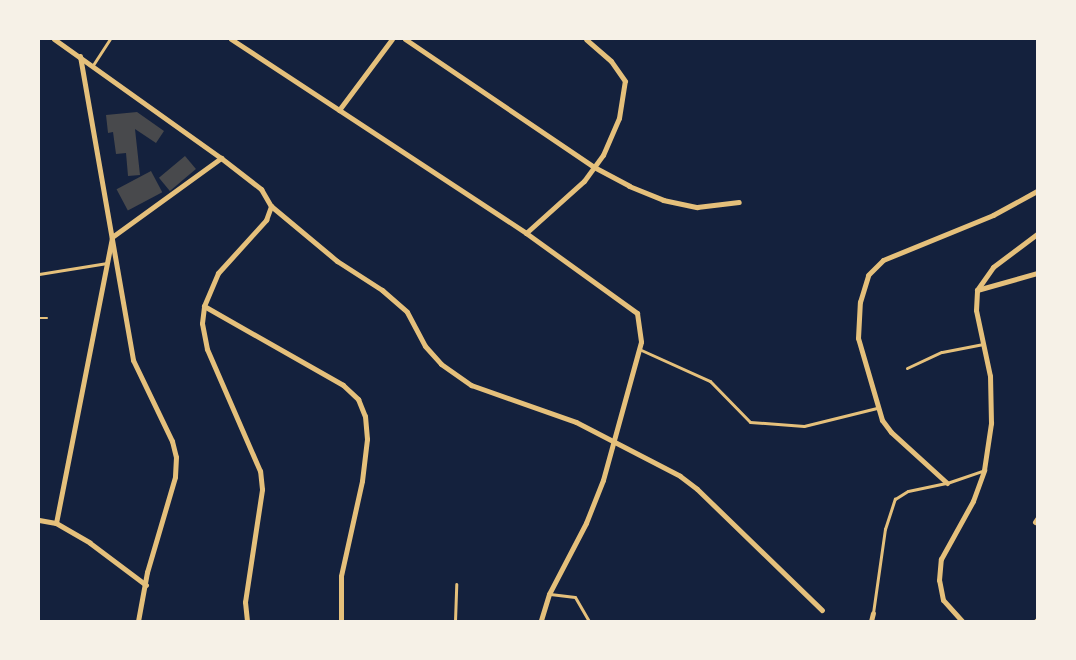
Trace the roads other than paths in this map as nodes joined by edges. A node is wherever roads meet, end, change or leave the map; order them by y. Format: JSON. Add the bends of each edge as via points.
{"nodes":[{"id":1,"x":54,"y":39,"type":"edge"},
{"id":2,"x":110,"y":39,"type":"edge"},
{"id":3,"x":231,"y":39,"type":"edge"},
{"id":4,"x":392,"y":39,"type":"edge"},
{"id":5,"x":405,"y":39,"type":"edge"},
{"id":6,"x":586,"y":39,"type":"edge"},
{"id":7,"x":80,"y":56,"type":"junction"},
{"id":8,"x":93,"y":65,"type":"junction"},
{"id":9,"x":339,"y":110,"type":"junction"},
{"id":10,"x":221,"y":158,"type":"junction"},
{"id":11,"x":594,"y":167,"type":"junction"},
{"id":12,"x":1037,"y":191,"type":"edge"},
{"id":13,"x":739,"y":202,"type":"dead end"},
{"id":14,"x":271,"y":206,"type":"junction"},
{"id":15,"x":526,"y":233,"type":"junction"},
{"id":16,"x":1037,"y":234,"type":"edge"},
{"id":17,"x":112,"y":237,"type":"junction"},
{"id":18,"x":108,"y":263,"type":"junction"},
{"id":19,"x":39,"y":274,"type":"edge"},
{"id":20,"x":1037,"y":274,"type":"edge"},
{"id":21,"x":977,"y":290,"type":"junction"},
{"id":22,"x":204,"y":306,"type":"junction"},
{"id":23,"x":983,"y":344,"type":"junction"},
{"id":24,"x":639,"y":349,"type":"junction"},
{"id":25,"x":907,"y":368,"type":"dead end"},
{"id":26,"x":878,"y":408,"type":"junction"},
{"id":27,"x":615,"y":442,"type":"junction"},
{"id":28,"x":984,"y":470,"type":"junction"},
{"id":29,"x":947,"y":483,"type":"junction"},
{"id":30,"x":39,"y":520,"type":"edge"},
{"id":31,"x":56,"y":523,"type":"junction"},
{"id":32,"x":456,"y":584,"type":"dead end"},
{"id":33,"x":146,"y":585,"type":"junction"},
{"id":34,"x":549,"y":594,"type":"junction"},
{"id":35,"x":822,"y":610,"type":"dead end"},
{"id":36,"x":873,"y":612,"type":"joint"},
{"id":37,"x":138,"y":621,"type":"edge"},
{"id":38,"x":248,"y":621,"type":"edge"},
{"id":39,"x":340,"y":621,"type":"edge"},
{"id":40,"x":455,"y":621,"type":"edge"},
{"id":41,"x":541,"y":621,"type":"edge"},
{"id":42,"x":590,"y":621,"type":"edge"},
{"id":43,"x":871,"y":621,"type":"edge"},
{"id":44,"x":962,"y":621,"type":"edge"}],
"edges":[{"from":1,"to":7,"type":"street"},
{"from":2,"to":8,"type":"lane"},
{"from":3,"to":9,"type":"street"},
{"from":4,"to":9,"type":"street"},
{"from":5,"to":11,"type":"street"},
{"from":6,"to":11,"type":"street","via":[[611,60],[625,82],[612,138]]},
{"from":7,"to":8,"type":"street"},
{"from":7,"to":17,"type":"street"},
{"from":8,"to":10,"type":"street"},
{"from":9,"to":15,"type":"street"},
{"from":10,"to":14,"type":"street","via":[[261,189]]},
{"from":10,"to":17,"type":"street"},
{"from":11,"to":13,"type":"street","via":[[663,200],[697,207]]},
{"from":11,"to":15,"type":"street","via":[[584,181]]},
{"from":12,"to":26,"type":"street","via":[[993,215],[883,260],[868,275],[860,302],[858,338]]},
{"from":14,"to":22,"type":"street","via":[[266,220],[218,273]]},
{"from":14,"to":27,"type":"street","via":[[407,312],[425,346],[441,364],[471,385],[576,422]]},
{"from":15,"to":24,"type":"street","via":[[637,313],[641,324]]},
{"from":16,"to":21,"type":"street","via":[[993,267]]},
{"from":17,"to":18,"type":"street"},
{"from":17,"to":33,"type":"street","via":[[122,314],[133,360],[172,441],[176,457],[175,477]]},
{"from":18,"to":19,"type":"lane"},
{"from":18,"to":31,"type":"street"},
{"from":20,"to":21,"type":"street"},
{"from":21,"to":23,"type":"street","via":[[976,310]]},
{"from":22,"to":38,"type":"street","via":[[202,324],[207,349],[260,472],[262,488],[245,602]]},
{"from":22,"to":39,"type":"street","via":[[343,385],[358,399],[365,416],[367,439],[362,481],[341,576]]},
{"from":23,"to":25,"type":"lane","via":[[942,352]]},
{"from":23,"to":28,"type":"street","via":[[990,376],[991,423]]},
{"from":24,"to":26,"type":"lane","via":[[710,381],[750,422],[804,426]]},
{"from":24,"to":27,"type":"street"},
{"from":26,"to":29,"type":"street","via":[[891,432]]},
{"from":27,"to":34,"type":"street","via":[[586,523]]},
{"from":27,"to":35,"type":"street","via":[[697,489]]},
{"from":28,"to":29,"type":"lane"},
{"from":28,"to":44,"type":"street","via":[[972,502],[941,559],[939,580],[943,600]]},
{"from":29,"to":36,"type":"lane","via":[[902,493],[888,511]]},
{"from":30,"to":31,"type":"street"},
{"from":31,"to":33,"type":"street","via":[[90,543]]},
{"from":32,"to":40,"type":"lane"},
{"from":33,"to":37,"type":"street"},
{"from":34,"to":41,"type":"street"},
{"from":34,"to":42,"type":"lane","via":[[575,597]]},
{"from":36,"to":43,"type":"street"}]}
